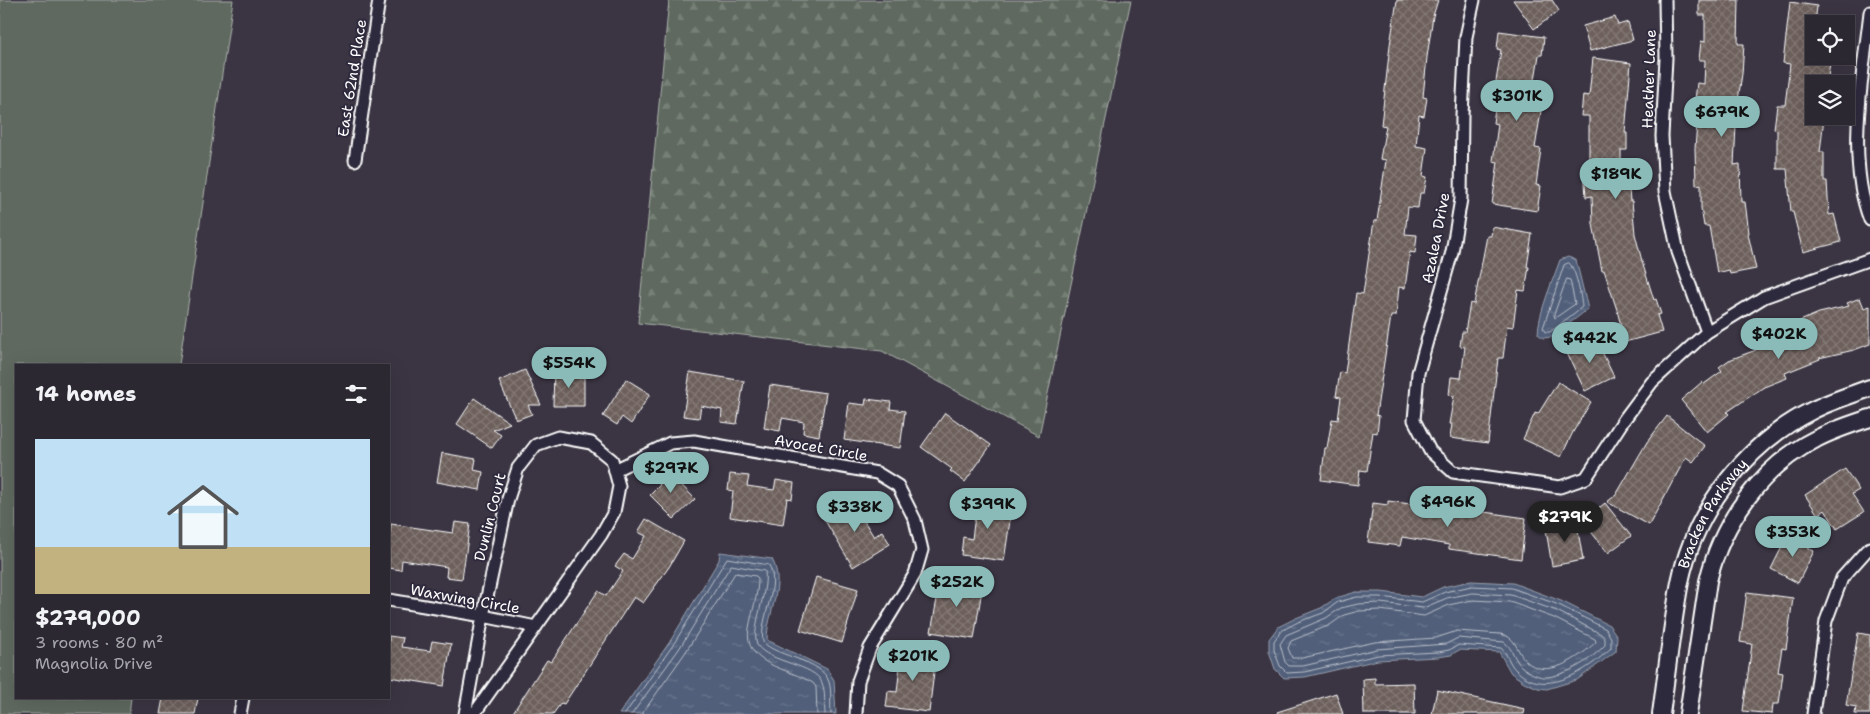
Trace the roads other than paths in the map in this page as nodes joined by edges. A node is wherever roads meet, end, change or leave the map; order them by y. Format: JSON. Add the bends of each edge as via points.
{"nodes":[{"id":1,"x":379,"y":0,"type":"edge"},
{"id":2,"x":1474,"y":0,"type":"edge"},
{"id":3,"x":1665,"y":0,"type":"edge"},
{"id":4,"x":1870,"y":12,"type":"edge"},
{"id":5,"x":355,"y":160,"type":"dead end"},
{"id":6,"x":1870,"y":220,"type":"edge"},
{"id":7,"x":1870,"y":258,"type":"edge"},
{"id":8,"x":1707,"y":332,"type":"junction"},
{"id":9,"x":1870,"y":388,"type":"edge"},
{"id":10,"x":1870,"y":418,"type":"edge"},
{"id":11,"x":615,"y":470,"type":"junction"},
{"id":12,"x":1870,"y":548,"type":"edge"},
{"id":13,"x":390,"y":600,"type":"edge"},
{"id":14,"x":483,"y":616,"type":"junction"},
{"id":15,"x":536,"y":627,"type":"junction"},
{"id":16,"x":243,"y":699,"type":"edge"},
{"id":17,"x":240,"y":714,"type":"edge"},
{"id":18,"x":465,"y":714,"type":"edge"},
{"id":19,"x":474,"y":714,"type":"edge"},
{"id":20,"x":856,"y":714,"type":"edge"},
{"id":21,"x":1661,"y":714,"type":"edge"},
{"id":22,"x":1688,"y":714,"type":"edge"},
{"id":23,"x":1813,"y":714,"type":"edge"}],
"edges":[{"from":1,"to":5,"type":"street","name":"East 62nd Place"},
{"from":2,"to":8,"type":"street","name":"Azalea Drive","via":[[1466,37],[1461,199],[1452,252],[1418,373],[1414,420],[1430,451],[1453,472],[1560,487],[1586,478],[1652,382]]},
{"from":3,"to":8,"type":"street","name":"Heather Lane","via":[[1662,136],[1665,191],[1678,252]]},
{"from":4,"to":6,"type":"street","via":[[1858,111],[1859,170]]},
{"from":7,"to":8,"type":"street","via":[[1764,297]]},
{"from":9,"to":21,"type":"street","name":"Bracken Parkway","via":[[1814,410],[1781,429],[1751,455],[1716,497],[1698,529],[1680,581]]},
{"from":10,"to":22,"type":"street","name":"Bracken Parkway","via":[[1816,439],[1794,453],[1764,478],[1737,513],[1711,567]]},
{"from":11,"to":14,"type":"street","name":"Dunlin Court","via":[[612,460],[591,443],[558,437],[536,445],[518,468],[508,499]]},
{"from":11,"to":15,"type":"street","via":[[619,486],[614,512]]},
{"from":11,"to":20,"type":"street","name":"Avocet Circle","via":[[670,443],[694,442],[877,473],[898,486],[915,520],[922,550],[915,574],[870,648],[858,681]]},
{"from":12,"to":23,"type":"street","via":[[1842,578],[1826,620]]},
{"from":13,"to":14,"type":"street","name":"Waxwing Circle"},
{"from":14,"to":15,"type":"street","name":"Waxwing Circle"},
{"from":14,"to":18,"type":"street","name":"Dunlin Court"},
{"from":15,"to":19,"type":"street"},
{"from":16,"to":17,"type":"street"}]}
